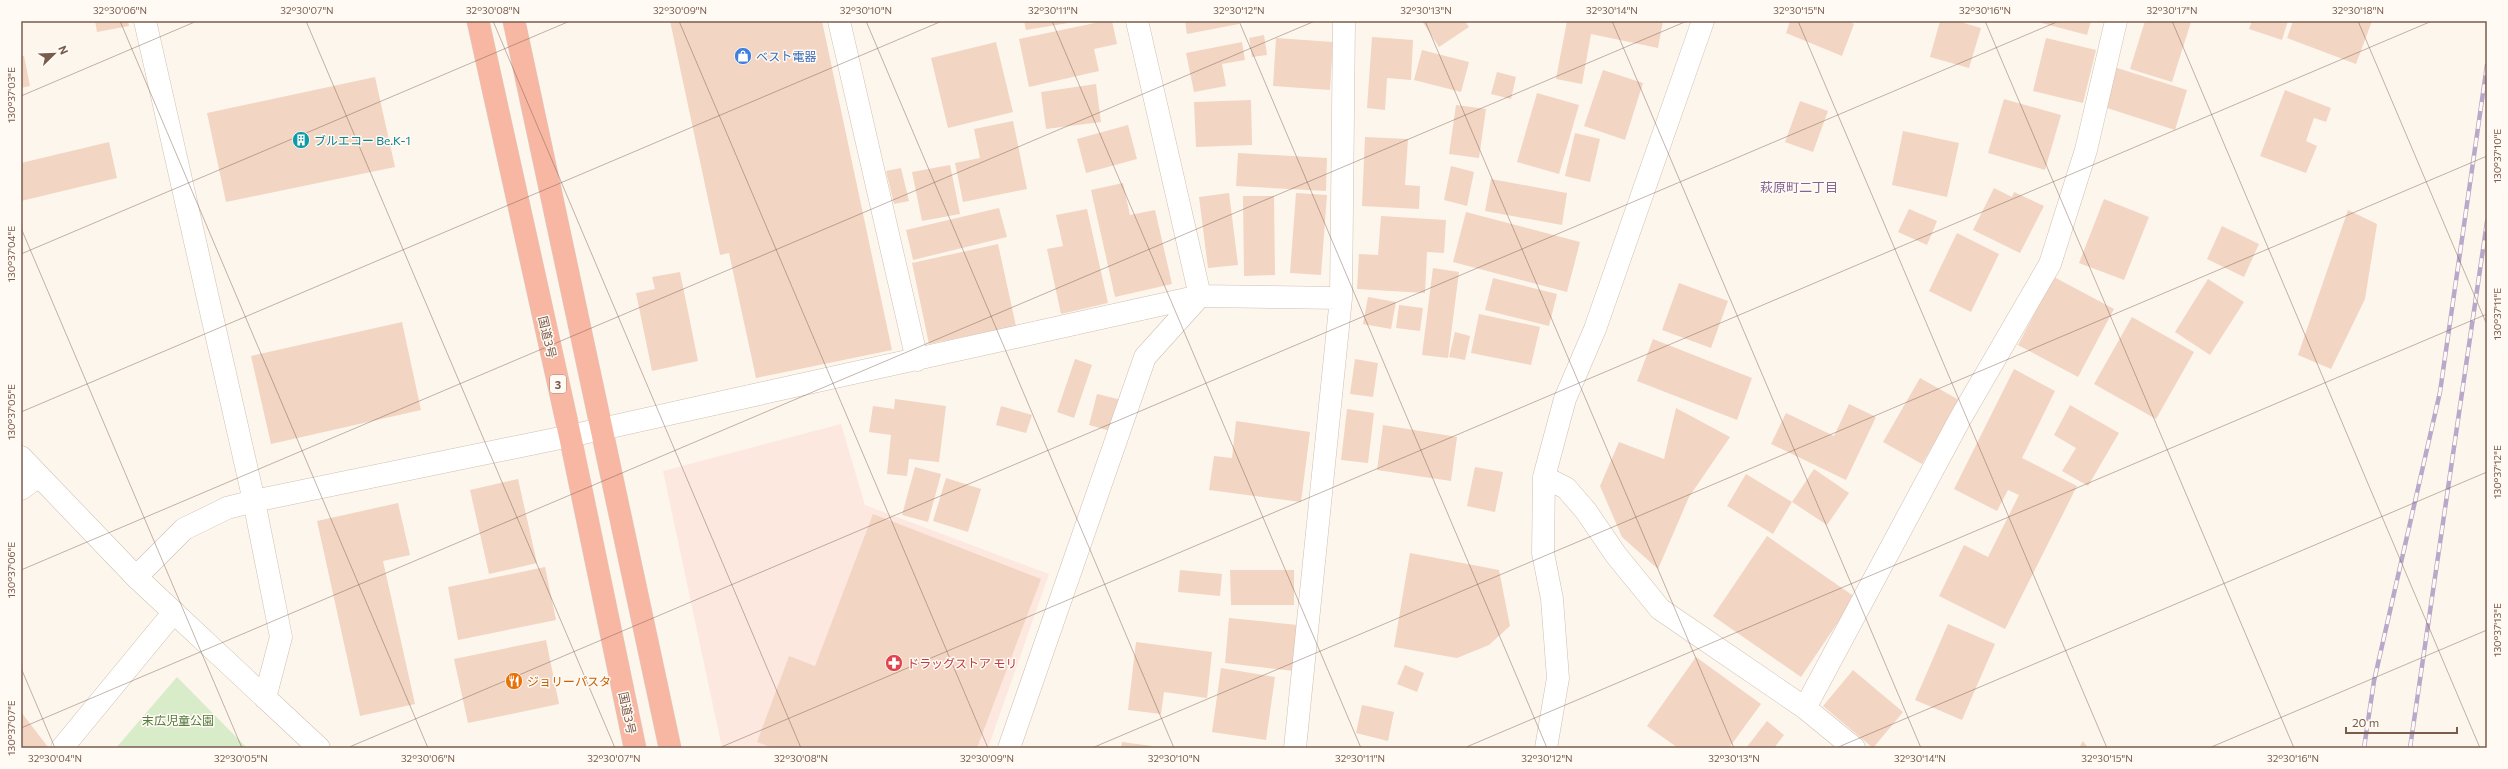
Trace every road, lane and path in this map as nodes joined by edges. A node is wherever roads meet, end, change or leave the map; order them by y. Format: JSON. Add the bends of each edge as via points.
{"nodes":[{"id":1,"x":145,"y":21,"type":"edge"},
{"id":2,"x":478,"y":21,"type":"edge"},
{"id":3,"x":514,"y":21,"type":"edge"},
{"id":4,"x":839,"y":21,"type":"edge"},
{"id":5,"x":1137,"y":21,"type":"edge"},
{"id":6,"x":1344,"y":21,"type":"edge"},
{"id":7,"x":1703,"y":21,"type":"edge"},
{"id":8,"x":2116,"y":21,"type":"edge"},
{"id":9,"x":1200,"y":296,"type":"junction"},
{"id":10,"x":1341,"y":298,"type":"junction"},
{"id":11,"x":917,"y":360,"type":"junction"},
{"id":12,"x":601,"y":428,"type":"junction"},
{"id":13,"x":570,"y":436,"type":"junction"},
{"id":14,"x":21,"y":457,"type":"edge"},
{"id":15,"x":39,"y":476,"type":"junction"},
{"id":16,"x":1544,"y":477,"type":"junction"},
{"id":17,"x":21,"y":489,"type":"edge"},
{"id":18,"x":254,"y":501,"type":"junction"},
{"id":19,"x":136,"y":577,"type":"junction"},
{"id":20,"x":174,"y":612,"type":"junction"},
{"id":21,"x":265,"y":698,"type":"junction"},
{"id":22,"x":1805,"y":708,"type":"junction"},
{"id":23,"x":62,"y":748,"type":"edge"},
{"id":24,"x":319,"y":748,"type":"edge"},
{"id":25,"x":635,"y":748,"type":"edge"},
{"id":26,"x":670,"y":748,"type":"edge"},
{"id":27,"x":1009,"y":748,"type":"edge"},
{"id":28,"x":1295,"y":748,"type":"edge"},
{"id":29,"x":1546,"y":748,"type":"edge"},
{"id":30,"x":1854,"y":748,"type":"edge"}],
"edges":[{"from":1,"to":18,"type":"street"},
{"from":2,"to":13,"type":"highway","name":"国道3号","number":"3"},
{"from":3,"to":12,"type":"highway"},
{"from":4,"to":11,"type":"street"},
{"from":5,"to":9,"type":"street"},
{"from":6,"to":10,"type":"street"},
{"from":7,"to":16,"type":"street","via":[[1595,329],[1565,399]]},
{"from":8,"to":22,"type":"street","via":[[2086,150],[2050,264],[1960,419]]},
{"from":9,"to":10,"type":"street"},
{"from":9,"to":11,"type":"street"},
{"from":9,"to":27,"type":"street","via":[[1145,357]]},
{"from":10,"to":28,"type":"street"},
{"from":11,"to":12,"type":"street"},
{"from":12,"to":13,"type":"street"},
{"from":12,"to":26,"type":"highway"},
{"from":13,"to":18,"type":"street"},
{"from":13,"to":25,"type":"highway","name":"国道3号","number":"3"},
{"from":14,"to":15,"type":"street"},
{"from":15,"to":17,"type":"street"},
{"from":15,"to":19,"type":"street"},
{"from":16,"to":22,"type":"street","via":[[1566,488],[1660,609]]},
{"from":16,"to":29,"type":"street","via":[[1543,553],[1552,599],[1558,678]]},
{"from":18,"to":19,"type":"street","via":[[227,508],[184,528]]},
{"from":18,"to":21,"type":"street","via":[[281,637]]},
{"from":19,"to":20,"type":"street"},
{"from":20,"to":21,"type":"street"},
{"from":20,"to":23,"type":"street"},
{"from":21,"to":24,"type":"street"},
{"from":22,"to":30,"type":"street"}]}
